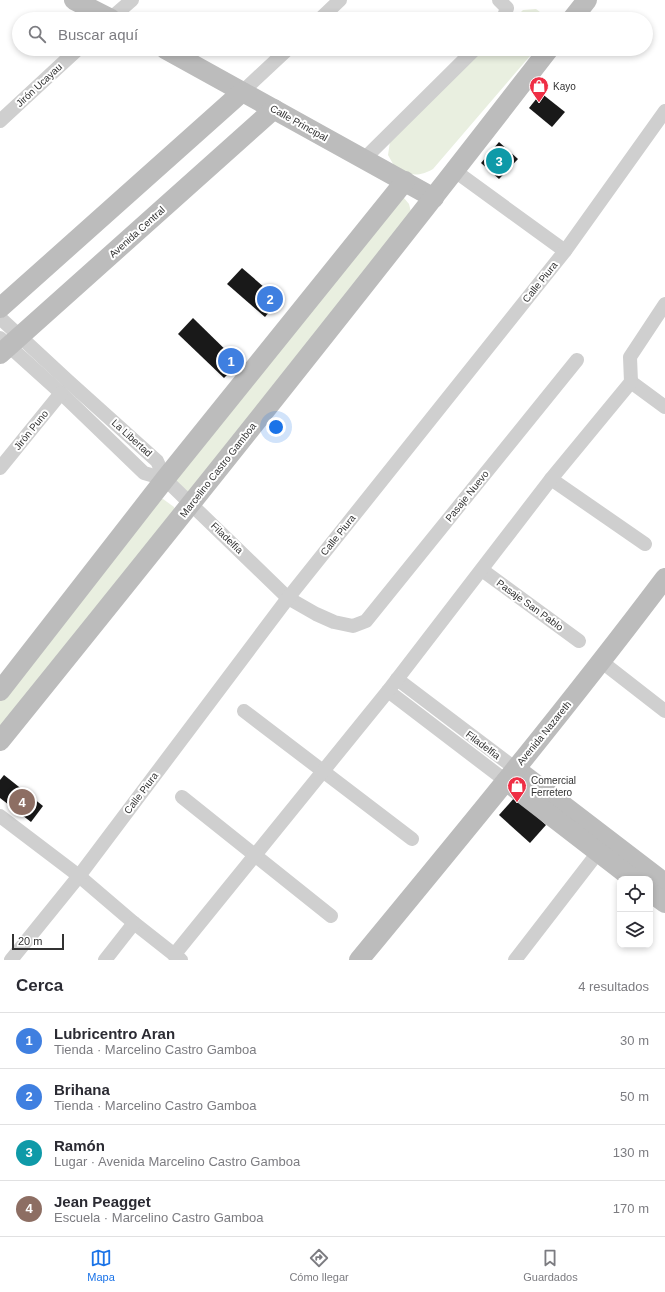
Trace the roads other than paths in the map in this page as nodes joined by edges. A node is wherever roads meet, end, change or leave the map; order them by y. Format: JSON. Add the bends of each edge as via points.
{"nodes":[{"id":1,"x":74,"y":0,"type":"edge"},
{"id":2,"x":132,"y":0,"type":"edge"},
{"id":3,"x":340,"y":0,"type":"edge"},
{"id":4,"x":587,"y":0,"type":"edge"},
{"id":5,"x":97,"y":12,"type":"edge"},
{"id":6,"x":119,"y":12,"type":"edge"},
{"id":7,"x":327,"y":12,"type":"edge"},
{"id":8,"x":578,"y":12,"type":"edge"},
{"id":9,"x":70,"y":56,"type":"edge"},
{"id":10,"x":178,"y":56,"type":"edge"},
{"id":11,"x":281,"y":56,"type":"edge"},
{"id":12,"x":468,"y":56,"type":"edge"},
{"id":13,"x":544,"y":56,"type":"edge"},
{"id":14,"x":242,"y":92,"type":"junction"},
{"id":15,"x":274,"y":109,"type":"junction"},
{"id":16,"x":665,"y":111,"type":"edge"},
{"id":17,"x":0,"y":121,"type":"edge"},
{"id":18,"x":364,"y":158,"type":"junction"},
{"id":19,"x":455,"y":171,"type":"junction"},
{"id":20,"x":405,"y":181,"type":"junction"},
{"id":21,"x":434,"y":198,"type":"junction"},
{"id":22,"x":565,"y":251,"type":"junction"},
{"id":23,"x":665,"y":304,"type":"edge"},
{"id":24,"x":0,"y":308,"type":"edge"},
{"id":25,"x":0,"y":318,"type":"edge"},
{"id":26,"x":7,"y":344,"type":"edge"},
{"id":27,"x":577,"y":360,"type":"dead end"},
{"id":28,"x":631,"y":382,"type":"junction"},
{"id":29,"x":61,"y":393,"type":"junction"},
{"id":30,"x":665,"y":407,"type":"edge"},
{"id":31,"x":0,"y":468,"type":"edge"},
{"id":32,"x":165,"y":479,"type":"junction"},
{"id":33,"x":551,"y":479,"type":"junction"},
{"id":34,"x":191,"y":504,"type":"junction"},
{"id":35,"x":645,"y":544,"type":"dead end"},
{"id":36,"x":482,"y":570,"type":"junction"},
{"id":37,"x":665,"y":578,"type":"edge"},
{"id":38,"x":288,"y":598,"type":"junction"},
{"id":39,"x":353,"y":626,"type":"joint"},
{"id":40,"x":579,"y":641,"type":"dead end"},
{"id":41,"x":602,"y":662,"type":"junction"},
{"id":42,"x":397,"y":679,"type":"junction"},
{"id":43,"x":0,"y":691,"type":"edge"},
{"id":44,"x":388,"y":691,"type":"junction"},
{"id":45,"x":244,"y":711,"type":"dead end"},
{"id":46,"x":665,"y":711,"type":"edge"},
{"id":47,"x":0,"y":741,"type":"edge"},
{"id":48,"x":323,"y":771,"type":"junction"},
{"id":49,"x":511,"y":775,"type":"junction"},
{"id":50,"x":182,"y":798,"type":"dead end"},
{"id":51,"x":0,"y":816,"type":"edge"},
{"id":52,"x":412,"y":839,"type":"dead end"},
{"id":53,"x":604,"y":846,"type":"junction"},
{"id":54,"x":255,"y":856,"type":"junction"},
{"id":55,"x":78,"y":876,"type":"junction"},
{"id":56,"x":630,"y":876,"type":"edge"},
{"id":57,"x":665,"y":883,"type":"edge"},
{"id":58,"x":653,"y":894,"type":"edge"},
{"id":59,"x":665,"y":903,"type":"edge"},
{"id":60,"x":331,"y":916,"type":"dead end"},
{"id":61,"x":134,"y":923,"type":"junction"},
{"id":62,"x":178,"y":958,"type":"edge"},
{"id":63,"x":10,"y":960,"type":"edge"},
{"id":64,"x":105,"y":960,"type":"edge"},
{"id":65,"x":359,"y":960,"type":"edge"},
{"id":66,"x":515,"y":960,"type":"edge"}],
"edges":[{"from":1,"to":5,"type":"main road"},
{"from":2,"to":6,"type":"street"},
{"from":3,"to":7,"type":"street"},
{"from":4,"to":8,"type":"main road"},
{"from":9,"to":17,"type":"street","name":"Jirón Ucayau"},
{"from":10,"to":14,"type":"main road","name":"Calle Principal"},
{"from":11,"to":14,"type":"street"},
{"from":12,"to":18,"type":"street"},
{"from":13,"to":19,"type":"main road","name":"Marcelino Castro Gamboa"},
{"from":14,"to":15,"type":"main road","name":"Calle Principal"},
{"from":14,"to":24,"type":"main road"},
{"from":15,"to":18,"type":"main road","name":"Calle Principal"},
{"from":15,"to":26,"type":"main road","name":"Avenida Central"},
{"from":16,"to":22,"type":"street","name":"Calle Piura"},
{"from":18,"to":20,"type":"main road","name":"Calle Principal"},
{"from":19,"to":21,"type":"main road","name":"Marcelino Castro Gamboa"},
{"from":19,"to":22,"type":"street"},
{"from":20,"to":21,"type":"main road","name":"Calle Principal"},
{"from":20,"to":32,"type":"main road"},
{"from":21,"to":34,"type":"main road","name":"Marcelino Castro Gamboa"},
{"from":22,"to":38,"type":"street","name":"Calle Piura"},
{"from":23,"to":28,"type":"street","via":[[630,357]]},
{"from":25,"to":26,"type":"street","name":"La Libertad"},
{"from":26,"to":29,"type":"street","name":"La Libertad"},
{"from":26,"to":32,"type":"street","name":"La Libertad","via":[[157,460]]},
{"from":27,"to":39,"type":"street","name":"Pasaje Nuevo","via":[[366,621]]},
{"from":28,"to":30,"type":"street"},
{"from":28,"to":33,"type":"street"},
{"from":29,"to":31,"type":"street","name":"Jirón Puno"},
{"from":29,"to":32,"type":"street","name":"La Libertad","via":[[144,473]]},
{"from":32,"to":34,"type":"street","name":"Filadelfia"},
{"from":32,"to":43,"type":"main road"},
{"from":33,"to":35,"type":"street"},
{"from":33,"to":36,"type":"street"},
{"from":34,"to":38,"type":"street","name":"Filadelfia"},
{"from":34,"to":47,"type":"main road","name":"Marcelino Castro Gamboa"},
{"from":36,"to":40,"type":"street","name":"Pasaje San Pablo"},
{"from":36,"to":42,"type":"street"},
{"from":37,"to":41,"type":"main road","name":"Avenida Nazareth"},
{"from":38,"to":39,"type":"street","name":"Filadelfia","via":[[334,622]]},
{"from":38,"to":55,"type":"street","name":"Calle Piura"},
{"from":41,"to":46,"type":"street"},
{"from":41,"to":49,"type":"main road","name":"Avenida Nazareth"},
{"from":42,"to":44,"type":"street"},
{"from":42,"to":49,"type":"street","name":"Filadelfia"},
{"from":44,"to":48,"type":"street"},
{"from":44,"to":49,"type":"street","name":"Filadelfia"},
{"from":45,"to":48,"type":"street"},
{"from":48,"to":52,"type":"street"},
{"from":48,"to":54,"type":"street"},
{"from":49,"to":53,"type":"main road","name":"Filadelfia"},
{"from":49,"to":65,"type":"main road","name":"Avenida Nazareth"},
{"from":50,"to":54,"type":"street"},
{"from":51,"to":55,"type":"street"},
{"from":53,"to":56,"type":"main road","name":"Filadelfia"},
{"from":53,"to":57,"type":"main road","name":"Filadelfia"},
{"from":53,"to":66,"type":"street"},
{"from":54,"to":60,"type":"street"},
{"from":54,"to":62,"type":"street"},
{"from":55,"to":61,"type":"street"},
{"from":55,"to":63,"type":"street","name":"Calle Piura"},
{"from":58,"to":59,"type":"main road"},
{"from":61,"to":62,"type":"street"},
{"from":61,"to":64,"type":"street"}]}
